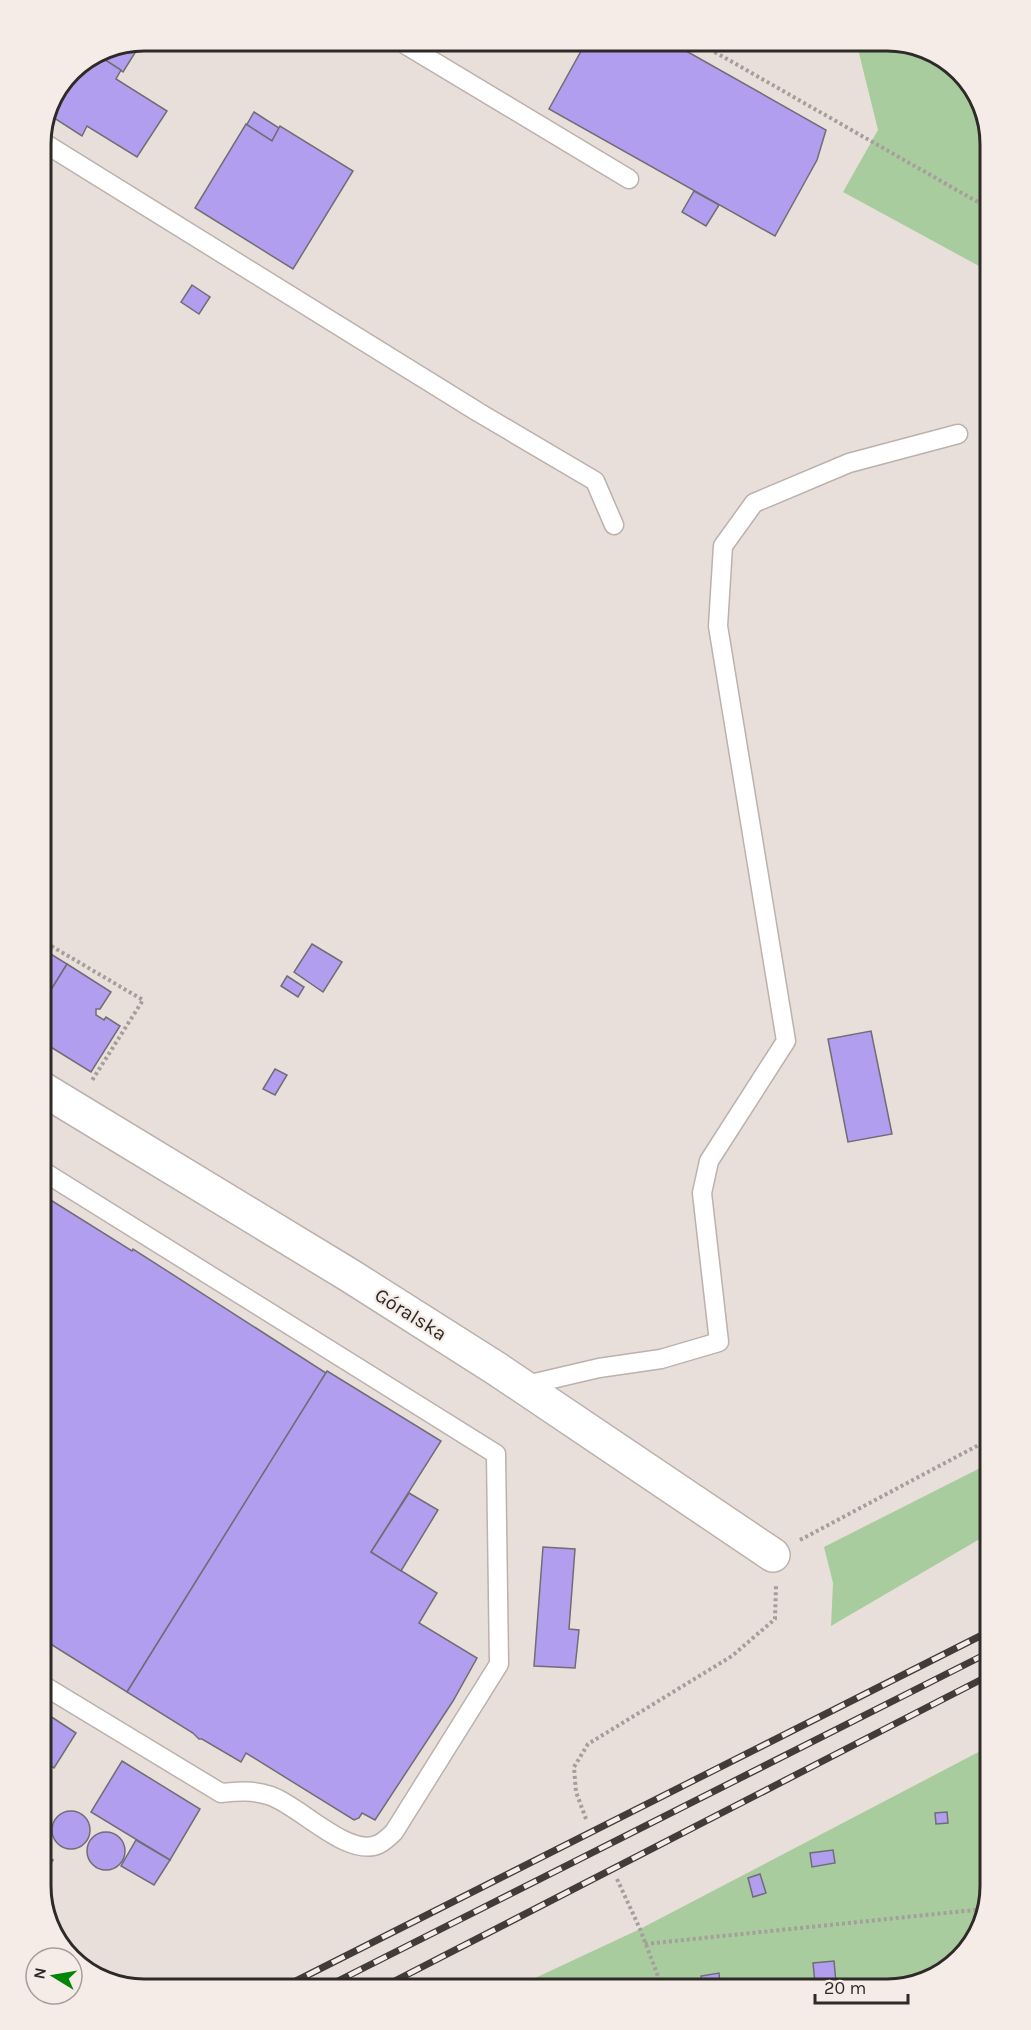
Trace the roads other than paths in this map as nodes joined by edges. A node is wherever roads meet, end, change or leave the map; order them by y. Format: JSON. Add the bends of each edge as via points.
{"nodes":[{"id":1,"x":416,"y":51,"type":"edge"},
{"id":2,"x":51,"y":147,"type":"edge"},
{"id":3,"x":629,"y":179,"type":"dead end"},
{"id":4,"x":958,"y":434,"type":"dead end"},
{"id":5,"x":614,"y":525,"type":"dead end"},
{"id":6,"x":51,"y":1094,"type":"edge"},
{"id":7,"x":51,"y":1176,"type":"edge"},
{"id":8,"x":522,"y":1386,"type":"junction"},
{"id":9,"x":773,"y":1555,"type":"road end"},
{"id":10,"x":51,"y":1691,"type":"edge"}],
"edges":[{"from":1,"to":3,"type":"lane"},
{"from":2,"to":5,"type":"lane","via":[[595,481]]},
{"from":4,"to":8,"type":"lane","via":[[849,464],[754,502],[723,546],[718,627],[786,1041],[709,1161],[702,1193],[719,1342],[661,1359]]},
{"from":6,"to":8,"type":"street","name":"Góralska","via":[[339,1269]]},
{"from":7,"to":10,"type":"lane","via":[[496,1454],[499,1664],[394,1832],[379,1844],[365,1847],[348,1843],[273,1797],[246,1790],[221,1793]]},
{"from":8,"to":9,"type":"street","name":"Góralska"}]}
